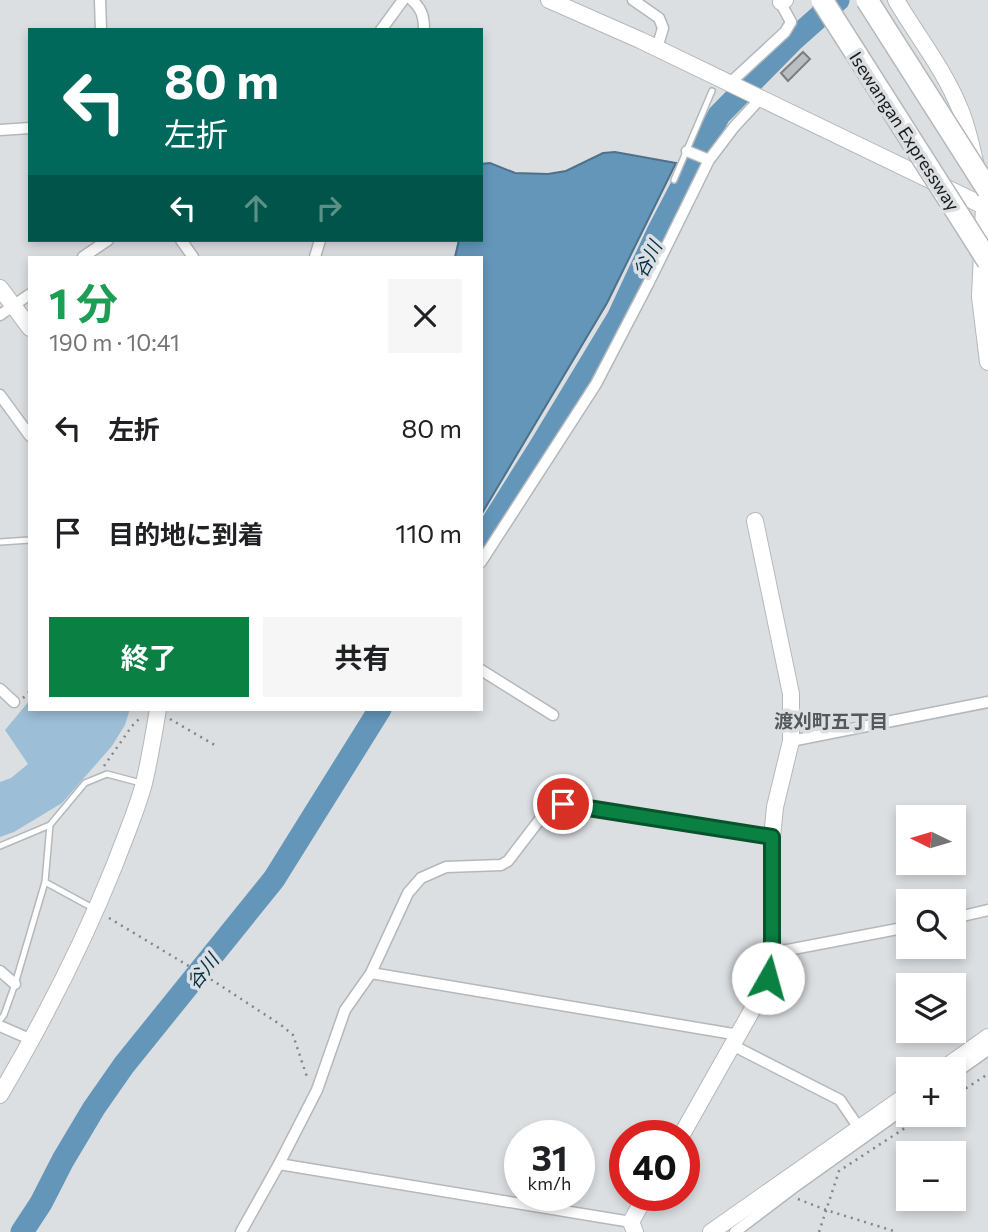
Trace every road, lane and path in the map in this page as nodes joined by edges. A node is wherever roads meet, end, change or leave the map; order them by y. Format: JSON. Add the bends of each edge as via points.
{"nodes":[{"id":1,"x":100,"y":0,"type":"edge"},
{"id":2,"x":403,"y":0,"type":"edge"},
{"id":3,"x":412,"y":0,"type":"edge"},
{"id":4,"x":549,"y":0,"type":"edge"},
{"id":5,"x":633,"y":0,"type":"edge"},
{"id":6,"x":822,"y":0,"type":"edge"},
{"id":7,"x":867,"y":0,"type":"edge"},
{"id":8,"x":896,"y":0,"type":"edge"},
{"id":9,"x":782,"y":1,"type":"edge"},
{"id":10,"x":101,"y":28,"type":"edge"},
{"id":11,"x":382,"y":28,"type":"edge"},
{"id":12,"x":424,"y":28,"type":"edge"},
{"id":13,"x":657,"y":48,"type":"junction"},
{"id":14,"x":730,"y":83,"type":"junction"},
{"id":15,"x":712,"y":91,"type":"dead end"},
{"id":16,"x":760,"y":98,"type":"junction"},
{"id":17,"x":28,"y":128,"type":"edge"},
{"id":18,"x":0,"y":130,"type":"edge"},
{"id":19,"x":687,"y":151,"type":"junction"},
{"id":20,"x":707,"y":159,"type":"junction"},
{"id":21,"x":674,"y":180,"type":"dead end"},
{"id":22,"x":987,"y":201,"type":"edge"},
{"id":23,"x":105,"y":242,"type":"edge"},
{"id":24,"x":84,"y":256,"type":"edge"},
{"id":25,"x":988,"y":261,"type":"edge"},
{"id":26,"x":0,"y":288,"type":"edge"},
{"id":27,"x":28,"y":295,"type":"edge"},
{"id":28,"x":6,"y":310,"type":"edge"},
{"id":29,"x":28,"y":326,"type":"edge"},
{"id":30,"x":988,"y":362,"type":"edge"},
{"id":31,"x":0,"y":395,"type":"edge"},
{"id":32,"x":28,"y":433,"type":"edge"},
{"id":33,"x":755,"y":521,"type":"dead end"},
{"id":34,"x":28,"y":540,"type":"edge"},
{"id":35,"x":0,"y":542,"type":"edge"},
{"id":36,"x":483,"y":559,"type":"edge"},
{"id":37,"x":483,"y":671,"type":"edge"},
{"id":38,"x":0,"y":689,"type":"edge"},
{"id":39,"x":14,"y":702,"type":"dead end"},
{"id":40,"x":988,"y":702,"type":"edge"},
{"id":41,"x":154,"y":711,"type":"edge"},
{"id":42,"x":155,"y":711,"type":"edge"},
{"id":43,"x":157,"y":711,"type":"edge"},
{"id":44,"x":553,"y":715,"type":"dead end"},
{"id":45,"x":791,"y":741,"type":"junction"},
{"id":46,"x":218,"y":747,"type":"dead end"},
{"id":47,"x":98,"y":778,"type":"junction"},
{"id":48,"x":144,"y":784,"type":"junction"},
{"id":49,"x":50,"y":825,"type":"junction"},
{"id":50,"x":772,"y":837,"type":"junction"},
{"id":51,"x":0,"y":846,"type":"edge"},
{"id":52,"x":45,"y":882,"type":"junction"},
{"id":53,"x":92,"y":908,"type":"junction"},
{"id":54,"x":988,"y":910,"type":"edge"},
{"id":55,"x":966,"y":915,"type":"edge"},
{"id":56,"x":896,"y":929,"type":"edge"},
{"id":57,"x":772,"y":953,"type":"junction"},
{"id":58,"x":0,"y":971,"type":"edge"},
{"id":59,"x":371,"y":973,"type":"junction"},
{"id":60,"x":16,"y":985,"type":"junction"},
{"id":61,"x":0,"y":1020,"type":"edge"},
{"id":62,"x":0,"y":1026,"type":"edge"},
{"id":63,"x":988,"y":1037,"type":"edge"},
{"id":64,"x":32,"y":1040,"type":"junction"},
{"id":65,"x":736,"y":1040,"type":"junction"},
{"id":66,"x":988,"y":1050,"type":"edge"},
{"id":67,"x":960,"y":1057,"type":"edge"},
{"id":68,"x":966,"y":1066,"type":"edge"},
{"id":69,"x":988,"y":1074,"type":"edge"},
{"id":70,"x":966,"y":1088,"type":"edge"},
{"id":71,"x":317,"y":1090,"type":"junction"},
{"id":72,"x":0,"y":1094,"type":"edge"},
{"id":73,"x":896,"y":1102,"type":"edge"},
{"id":74,"x":896,"y":1115,"type":"edge"},
{"id":75,"x":690,"y":1120,"type":"edge"},
{"id":76,"x":907,"y":1127,"type":"edge"},
{"id":77,"x":859,"y":1128,"type":"junction"},
{"id":78,"x":279,"y":1164,"type":"junction"},
{"id":79,"x":785,"y":1194,"type":"junction"},
{"id":80,"x":825,"y":1210,"type":"junction"},
{"id":81,"x":633,"y":1227,"type":"edge"},
{"id":82,"x":241,"y":1232,"type":"edge"},
{"id":83,"x":711,"y":1232,"type":"edge"},
{"id":84,"x":735,"y":1232,"type":"edge"},
{"id":85,"x":819,"y":1232,"type":"edge"},
{"id":86,"x":897,"y":1232,"type":"edge"}],
"edges":[{"from":1,"to":10,"type":"street"},
{"from":2,"to":11,"type":"street"},
{"from":3,"to":12,"type":"street","via":[[422,12]]},
{"from":4,"to":13,"type":"street"},
{"from":5,"to":13,"type":"street","via":[[659,19],[663,28]]},
{"from":6,"to":25,"type":"highway","name":"Isewangan Expressway","bridge":true},
{"from":7,"to":22,"type":"highway","bridge":true},
{"from":8,"to":22,"type":"street","via":[[961,110]]},
{"from":9,"to":14,"type":"street","via":[[790,22],[785,32]]},
{"from":13,"to":14,"type":"street"},
{"from":14,"to":16,"type":"street"},
{"from":15,"to":19,"type":"lane"},
{"from":16,"to":20,"type":"street"},
{"from":16,"to":22,"type":"street"},
{"from":17,"to":18,"type":"street"},
{"from":19,"to":20,"type":"street"},
{"from":19,"to":21,"type":"lane"},
{"from":20,"to":36,"type":"street","via":[[596,384]]},
{"from":22,"to":30,"type":"street","via":[[980,297]]},
{"from":23,"to":24,"type":"street"},
{"from":26,"to":28,"type":"street"},
{"from":27,"to":28,"type":"street"},
{"from":28,"to":29,"type":"street"},
{"from":31,"to":32,"type":"street"},
{"from":33,"to":45,"type":"street","via":[[790,694]]},
{"from":34,"to":35,"type":"lane"},
{"from":37,"to":44,"type":"street"},
{"from":38,"to":39,"type":"street"},
{"from":40,"to":45,"type":"street"},
{"from":41,"to":47,"type":"path","via":[[132,726]]},
{"from":42,"to":48,"type":"street"},
{"from":43,"to":46,"type":"path"},
{"from":45,"to":50,"type":"street"},
{"from":47,"to":48,"type":"lane","via":[[107,775]]},
{"from":47,"to":49,"type":"lane","via":[[85,783]]},
{"from":48,"to":53,"type":"street"},
{"from":49,"to":51,"type":"lane"},
{"from":49,"to":52,"type":"lane"},
{"from":50,"to":57,"type":"street"},
{"from":50,"to":59,"type":"street","via":[[563,804],[547,810],[509,861],[446,867],[421,878],[408,893]]},
{"from":52,"to":53,"type":"lane"},
{"from":52,"to":60,"type":"lane"},
{"from":53,"to":64,"type":"street"},
{"from":53,"to":71,"type":"path","via":[[281,1025],[293,1035],[307,1078]]},
{"from":54,"to":55,"type":"street"},
{"from":56,"to":57,"type":"street"},
{"from":57,"to":65,"type":"street","via":[[768,978]]},
{"from":58,"to":60,"type":"street"},
{"from":59,"to":65,"type":"street"},
{"from":59,"to":71,"type":"street","via":[[345,1010]]},
{"from":60,"to":61,"type":"lane"},
{"from":62,"to":64,"type":"street"},
{"from":63,"to":67,"type":"street"},
{"from":64,"to":72,"type":"street"},
{"from":65,"to":75,"type":"street"},
{"from":65,"to":77,"type":"street","via":[[840,1100]]},
{"from":66,"to":68,"type":"street"},
{"from":69,"to":70,"type":"path"},
{"from":71,"to":78,"type":"street"},
{"from":73,"to":77,"type":"street"},
{"from":74,"to":79,"type":"street"},
{"from":76,"to":80,"type":"path","via":[[839,1171]]},
{"from":77,"to":83,"type":"street"},
{"from":78,"to":81,"type":"street"},
{"from":78,"to":82,"type":"street"},
{"from":79,"to":80,"type":"path"},
{"from":79,"to":84,"type":"street"},
{"from":80,"to":85,"type":"path"},
{"from":80,"to":86,"type":"path"}]}
